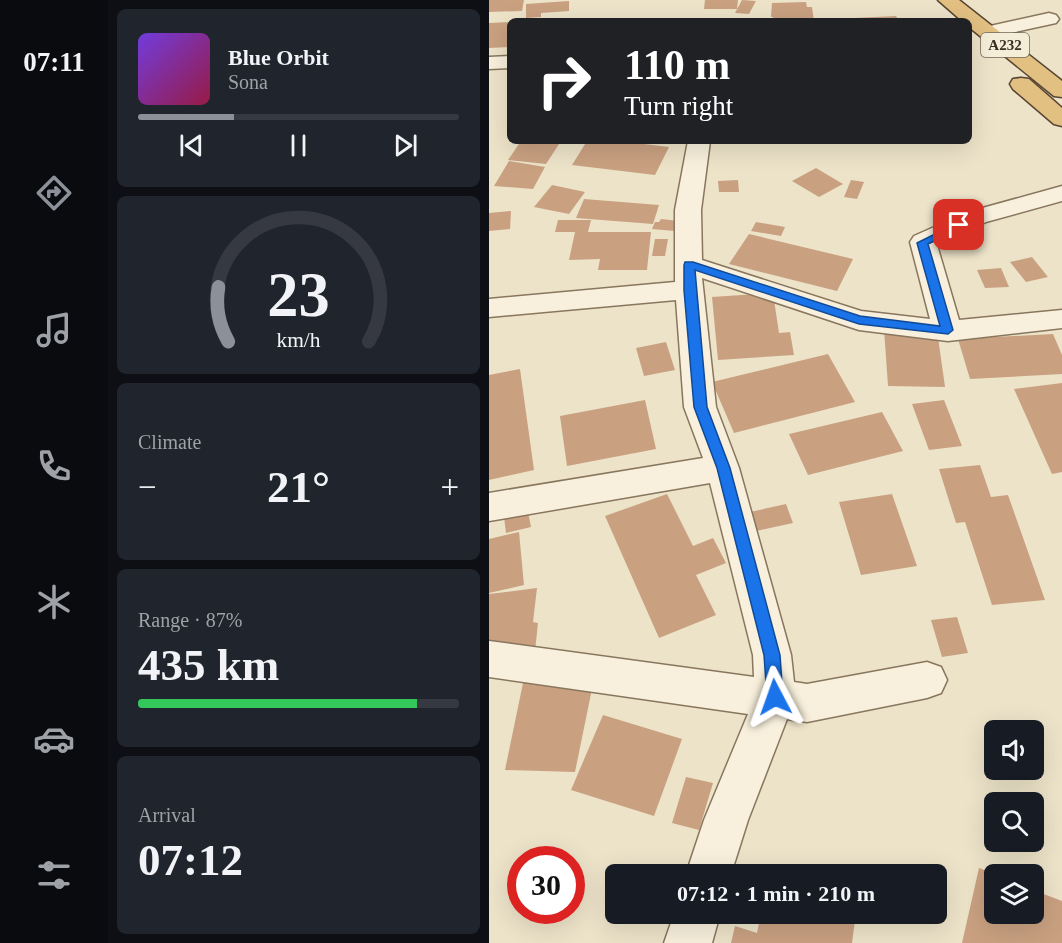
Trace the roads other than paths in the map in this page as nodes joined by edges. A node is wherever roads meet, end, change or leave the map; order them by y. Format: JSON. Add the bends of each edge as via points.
{"nodes":[{"id":1,"x":939,"y":4,"type":"edge"},
{"id":2,"x":1032,"y":6,"type":"dead end"},
{"id":3,"x":945,"y":18,"type":"edge"},
{"id":4,"x":964,"y":18,"type":"edge"},
{"id":5,"x":972,"y":23,"type":"edge"},
{"id":6,"x":1055,"y":23,"type":"edge"},
{"id":7,"x":988,"y":32,"type":"junction"},
{"id":8,"x":972,"y":44,"type":"edge"},
{"id":9,"x":507,"y":62,"type":"edge"},
{"id":10,"x":489,"y":63,"type":"edge"},
{"id":11,"x":1062,"y":91,"type":"edge"},
{"id":12,"x":1062,"y":119,"type":"edge"},
{"id":13,"x":699,"y":144,"type":"edge"},
{"id":14,"x":1062,"y":194,"type":"edge"},
{"id":15,"x":689,"y":277,"type":"junction"},
{"id":16,"x":489,"y":309,"type":"edge"},
{"id":17,"x":1062,"y":319,"type":"edge"},
{"id":18,"x":948,"y":330,"type":"junction"},
{"id":19,"x":723,"y":468,"type":"junction"},
{"id":20,"x":489,"y":507,"type":"edge"},
{"id":21,"x":489,"y":659,"type":"edge"},
{"id":22,"x":927,"y":680,"type":"dead end"},
{"id":23,"x":775,"y":697,"type":"junction"},
{"id":24,"x":712,"y":864,"type":"edge"},
{"id":25,"x":694,"y":924,"type":"edge"},
{"id":26,"x":688,"y":943,"type":"edge"}],
"edges":[{"from":1,"to":3,"type":"highway","number":"A232"},
{"from":1,"to":4,"type":"highway","number":"A232"},
{"from":2,"to":6,"type":"street"},
{"from":5,"to":7,"type":"highway","number":"A232"},
{"from":6,"to":7,"type":"street"},
{"from":7,"to":11,"type":"highway","number":"A232"},
{"from":8,"to":12,"type":"highway","number":"A232"},
{"from":9,"to":10,"type":"street"},
{"from":13,"to":15,"type":"street","via":[[688,210]]},
{"from":14,"to":18,"type":"street","via":[[977,217],[923,243]]},
{"from":15,"to":16,"type":"street"},
{"from":15,"to":18,"type":"street","via":[[859,320]]},
{"from":15,"to":19,"type":"street","via":[[700,407]]},
{"from":17,"to":18,"type":"street"},
{"from":19,"to":20,"type":"street"},
{"from":19,"to":23,"type":"street","via":[[772,655]]},
{"from":21,"to":23,"type":"street"},
{"from":22,"to":23,"type":"street","via":[[807,703]]},
{"from":23,"to":24,"type":"street"},
{"from":25,"to":26,"type":"street"}]}
